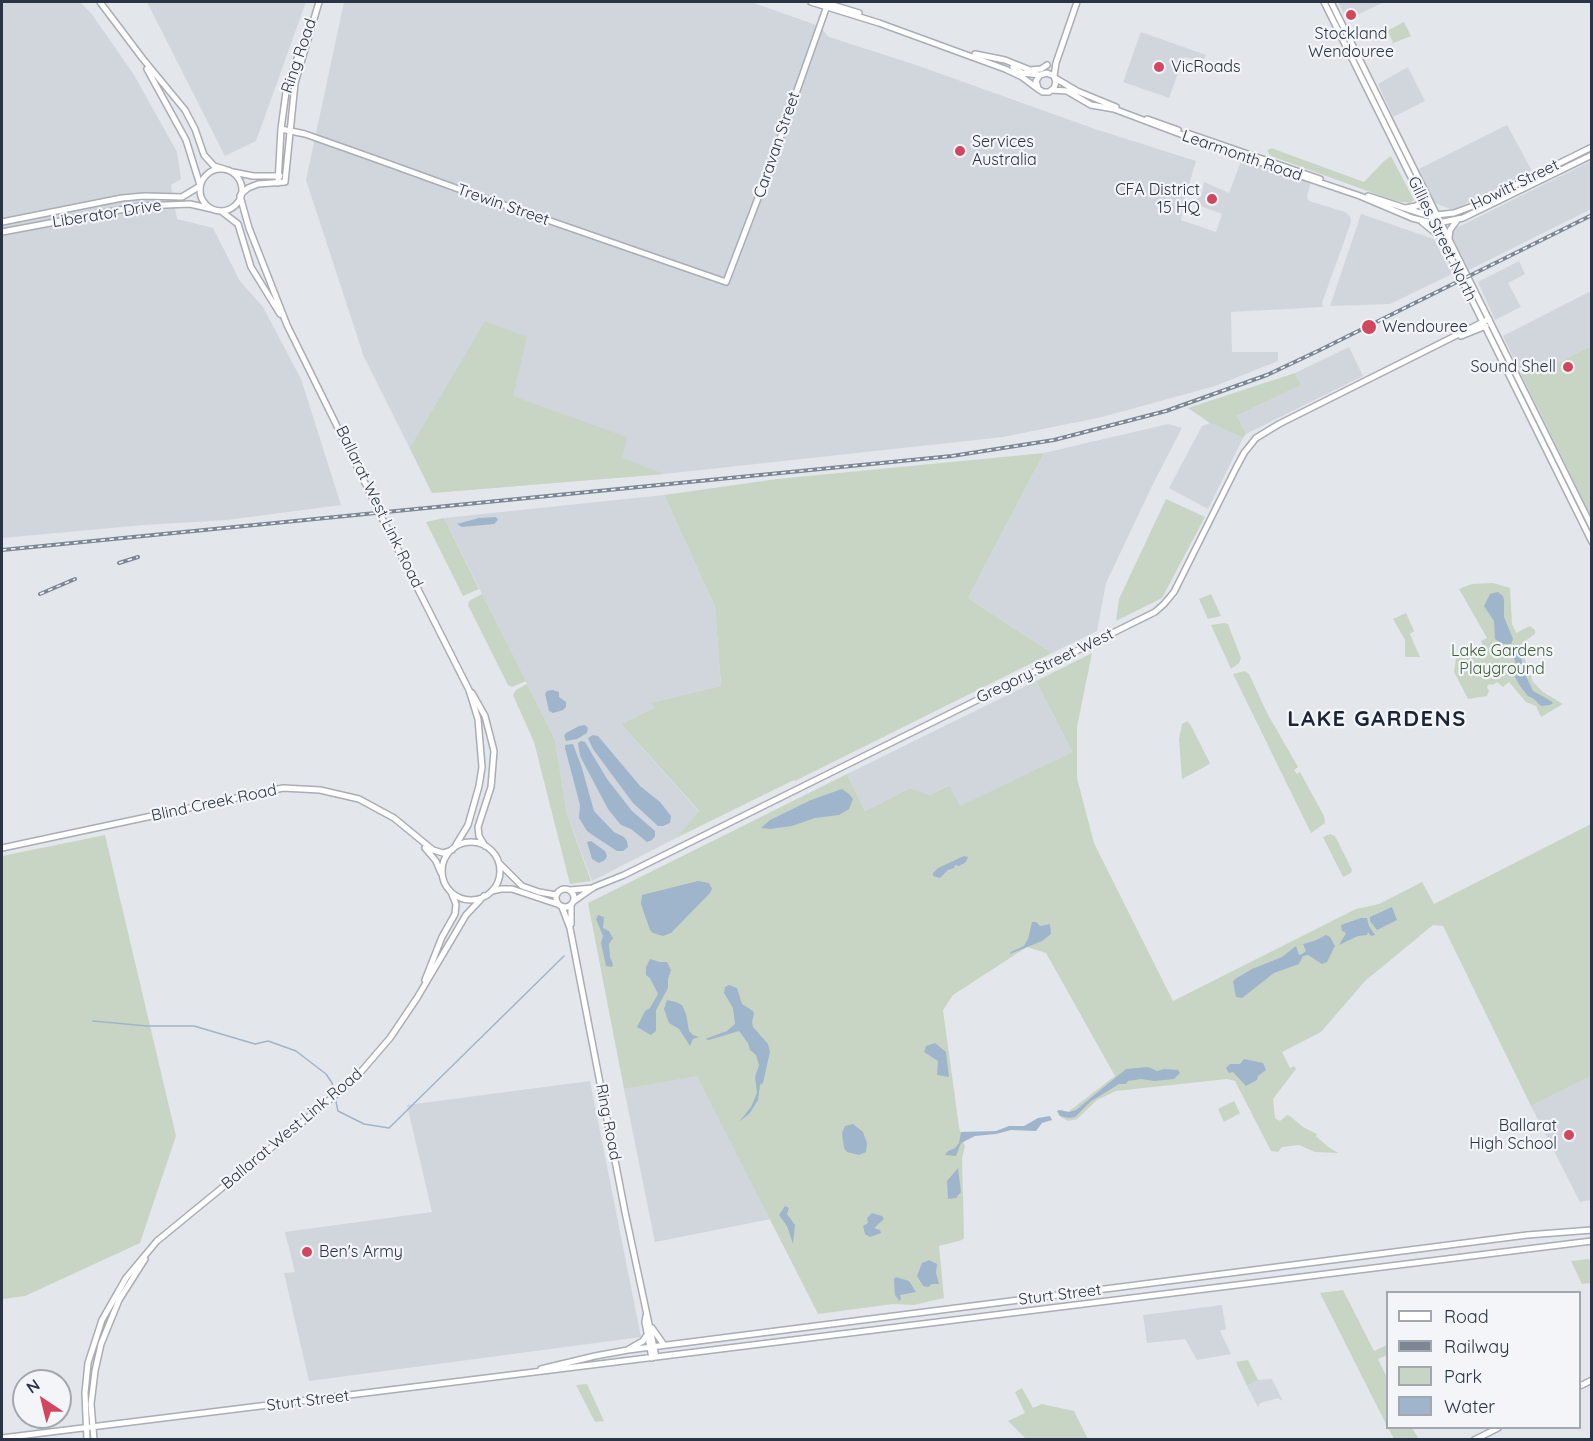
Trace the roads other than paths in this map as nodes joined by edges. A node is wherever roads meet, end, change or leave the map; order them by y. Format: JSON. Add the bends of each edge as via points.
{"nodes":[{"id":1,"x":100,"y":2,"type":"edge"},
{"id":2,"x":318,"y":2,"type":"edge"},
{"id":3,"x":811,"y":2,"type":"edge"},
{"id":4,"x":1077,"y":2,"type":"edge"},
{"id":5,"x":1324,"y":2,"type":"edge"},
{"id":6,"x":1331,"y":2,"type":"edge"},
{"id":7,"x":826,"y":4,"type":"edge"},
{"id":8,"x":1336,"y":20,"type":"junction"},
{"id":9,"x":1062,"y":42,"type":"junction"},
{"id":10,"x":143,"y":59,"type":"junction"},
{"id":11,"x":998,"y":59,"type":"junction"},
{"id":12,"x":1047,"y":65,"type":"junction"},
{"id":13,"x":1040,"y":74,"type":"junction"},
{"id":14,"x":1054,"y":77,"type":"junction"},
{"id":15,"x":288,"y":85,"type":"junction"},
{"id":16,"x":294,"y":86,"type":"junction"},
{"id":17,"x":1038,"y":88,"type":"junction"},
{"id":18,"x":1052,"y":90,"type":"junction"},
{"id":19,"x":281,"y":129,"type":"junction"},
{"id":20,"x":289,"y":130,"type":"junction"},
{"id":21,"x":1592,"y":147,"type":"edge"},
{"id":22,"x":1592,"y":155,"type":"edge"},
{"id":23,"x":1247,"y":156,"type":"junction"},
{"id":24,"x":1555,"y":169,"type":"junction"},
{"id":25,"x":226,"y":170,"type":"junction"},
{"id":26,"x":283,"y":178,"type":"junction"},
{"id":27,"x":1318,"y":180,"type":"junction"},
{"id":28,"x":200,"y":186,"type":"junction"},
{"id":29,"x":1505,"y":194,"type":"junction"},
{"id":30,"x":241,"y":195,"type":"junction"},
{"id":31,"x":1426,"y":201,"type":"junction"},
{"id":32,"x":1405,"y":208,"type":"junction"},
{"id":33,"x":212,"y":209,"type":"junction"},
{"id":34,"x":221,"y":211,"type":"junction"},
{"id":35,"x":1448,"y":214,"type":"junction"},
{"id":36,"x":1433,"y":215,"type":"junction"},
{"id":37,"x":1458,"y":219,"type":"junction"},
{"id":38,"x":1421,"y":221,"type":"junction"},
{"id":39,"x":2,"y":222,"type":"edge"},
{"id":40,"x":1436,"y":222,"type":"junction"},
{"id":41,"x":2,"y":232,"type":"edge"},
{"id":42,"x":1440,"y":236,"type":"junction"},
{"id":43,"x":1448,"y":240,"type":"junction"},
{"id":44,"x":726,"y":282,"type":"joint"},
{"id":45,"x":1490,"y":321,"type":"junction"},
{"id":46,"x":1483,"y":324,"type":"junction"},
{"id":47,"x":287,"y":325,"type":"junction"},
{"id":48,"x":1592,"y":527,"type":"edge"},
{"id":49,"x":1592,"y":542,"type":"edge"},
{"id":50,"x":469,"y":690,"type":"junction"},
{"id":51,"x":417,"y":837,"type":"junction"},
{"id":52,"x":486,"y":847,"type":"junction"},
{"id":53,"x":2,"y":848,"type":"edge"},
{"id":54,"x":453,"y":849,"type":"junction"},
{"id":55,"x":497,"y":859,"type":"junction"},
{"id":56,"x":444,"y":881,"type":"junction"},
{"id":57,"x":594,"y":887,"type":"junction"},
{"id":58,"x":449,"y":890,"type":"junction"},
{"id":59,"x":570,"y":890,"type":"junction"},
{"id":60,"x":487,"y":894,"type":"junction"},
{"id":61,"x":556,"y":895,"type":"junction"},
{"id":62,"x":573,"y":903,"type":"junction"},
{"id":63,"x":560,"y":905,"type":"junction"},
{"id":64,"x":570,"y":928,"type":"junction"},
{"id":65,"x":417,"y":998,"type":"junction"},
{"id":66,"x":1592,"y":1230,"type":"edge"},
{"id":67,"x":1592,"y":1240,"type":"edge"},
{"id":68,"x":986,"y":1304,"type":"junction"},
{"id":69,"x":989,"y":1316,"type":"junction"},
{"id":70,"x":648,"y":1319,"type":"junction"},
{"id":71,"x":647,"y":1334,"type":"junction"},
{"id":72,"x":761,"y":1334,"type":"junction"},
{"id":73,"x":766,"y":1344,"type":"junction"},
{"id":74,"x":664,"y":1346,"type":"junction"},
{"id":75,"x":652,"y":1347,"type":"junction"},
{"id":76,"x":628,"y":1350,"type":"junction"},
{"id":77,"x":654,"y":1357,"type":"junction"},
{"id":78,"x":531,"y":1372,"type":"junction"},
{"id":79,"x":89,"y":1428,"type":"junction"},
{"id":80,"x":1496,"y":1429,"type":"edge"},
{"id":81,"x":2,"y":1438,"type":"edge"},
{"id":82,"x":87,"y":1440,"type":"edge"},
{"id":83,"x":94,"y":1440,"type":"edge"},
{"id":84,"x":1474,"y":1440,"type":"edge"}],
"edges":[{"from":1,"to":10,"type":"main road"},
{"from":2,"to":15,"type":"main road","name":"Ring Road"},
{"from":2,"to":16,"type":"main road","name":"Ring Road"},
{"from":3,"to":7,"type":"main road"},
{"from":4,"to":9,"type":"main road"},
{"from":5,"to":8,"type":"main road","name":"Gillies Street North"},
{"from":6,"to":8,"type":"main road","name":"Gillies Street North"},
{"from":7,"to":11,"type":"main road"},
{"from":7,"to":17,"type":"main road","via":[[1005,69]]},
{"from":7,"to":44,"type":"main road","name":"Caravan Street"},
{"from":8,"to":31,"type":"main road","name":"Gillies Street North"},
{"from":9,"to":12,"type":"main road"},
{"from":9,"to":14,"type":"main road"},
{"from":10,"to":25,"type":"main road","via":[[185,110],[204,156],[214,166]]},
{"from":10,"to":28,"type":"main road","via":[[186,140]]},
{"from":11,"to":12,"type":"main road","via":[[1030,70]]},
{"from":11,"to":13,"type":"main road","via":[[1022,73]]},
{"from":12,"to":13,"type":"main road"},
{"from":13,"to":14,"type":"main road"},
{"from":13,"to":17,"type":"main road"},
{"from":14,"to":18,"type":"main road","via":[[1056,84]]},
{"from":14,"to":23,"type":"main road","name":"Learmonth Road","via":[[1122,110]]},
{"from":15,"to":16,"type":"main road"},
{"from":15,"to":19,"type":"main road","name":"Ring Road"},
{"from":16,"to":20,"type":"main road","name":"Ring Road"},
{"from":17,"to":18,"type":"main road"},
{"from":18,"to":23,"type":"main road","name":"Learmonth Road","via":[[1067,91],[1091,105],[1114,109]]},
{"from":19,"to":20,"type":"main road","name":"Trewin Street"},
{"from":19,"to":26,"type":"main road","name":"Ring Road"},
{"from":20,"to":26,"type":"main road","name":"Ring Road"},
{"from":20,"to":44,"type":"main road","name":"Trewin Street"},
{"from":21,"to":24,"type":"main road","name":"Howitt Street"},
{"from":22,"to":24,"type":"main road","name":"Howitt Street"},
{"from":23,"to":27,"type":"main road","name":"Learmonth Road"},
{"from":24,"to":29,"type":"main road","name":"Howitt Street"},
{"from":25,"to":26,"type":"main road"},
{"from":25,"to":28,"type":"main road","via":[[210,172]]},
{"from":25,"to":30,"type":"main road","via":[[238,179]]},
{"from":26,"to":30,"type":"main road","name":"Ring Road","via":[[278,183],[254,185]]},
{"from":27,"to":32,"type":"main road","name":"Learmonth Road"},
{"from":27,"to":38,"type":"main road","name":"Learmonth Road"},
{"from":28,"to":33,"type":"main road","via":[[203,201]]},
{"from":28,"to":39,"type":"main road","name":"Liberator Drive","via":[[182,197],[122,198]]},
{"from":29,"to":35,"type":"main road","name":"Howitt Street"},
{"from":29,"to":37,"type":"main road","name":"Howitt Street"},
{"from":30,"to":34,"type":"main road","via":[[233,206]]},
{"from":30,"to":47,"type":"main road","name":"Ballarat West Link Road","via":[[249,228]]},
{"from":31,"to":32,"type":"main road"},
{"from":31,"to":35,"type":"main road"},
{"from":31,"to":36,"type":"main road","name":"Gillies Street North"},
{"from":32,"to":36,"type":"main road","name":"Learmonth Road"},
{"from":33,"to":34,"type":"main road"},
{"from":33,"to":41,"type":"main road","name":"Liberator Drive","via":[[190,204],[141,206]]},
{"from":34,"to":47,"type":"main road","name":"Ballarat West Link Road","via":[[238,224],[255,276]]},
{"from":35,"to":36,"type":"main road","name":"Howitt Street"},
{"from":36,"to":40,"type":"main road","name":"Gillies Street North"},
{"from":37,"to":40,"type":"main road","name":"Howitt Street"},
{"from":37,"to":43,"type":"main road"},
{"from":38,"to":40,"type":"main road","name":"Learmonth Road"},
{"from":38,"to":42,"type":"main road"},
{"from":40,"to":42,"type":"main road","name":"Gillies Street North"},
{"from":40,"to":43,"type":"main road","name":"Gillies Street North"},
{"from":42,"to":46,"type":"main road","name":"Gillies Street North"},
{"from":43,"to":45,"type":"main road","name":"Gillies Street North"},
{"from":45,"to":46,"type":"main road","name":"Gregory Street West"},
{"from":45,"to":48,"type":"main road","name":"Gillies Street North"},
{"from":46,"to":49,"type":"main road","name":"Gillies Street North"},
{"from":46,"to":57,"type":"main road","name":"Gregory Street West","via":[[1256,438],[1244,453],[1172,594],[1155,612]]},
{"from":47,"to":50,"type":"main road","name":"Ballarat West Link Road","bridge":true},
{"from":50,"to":52,"type":"main road","name":"Ballarat West Link Road","via":[[485,716],[494,751],[491,787],[478,827]]},
{"from":50,"to":54,"type":"main road","name":"Ballarat West Link Road","via":[[479,725],[482,767],[474,808]]},
{"from":51,"to":53,"type":"main road","name":"Blind Creek Road","via":[[394,818],[359,800],[320,790],[283,788]]},
{"from":51,"to":54,"type":"main road","name":"Blind Creek Road","via":[[437,852]]},
{"from":51,"to":56,"type":"main road","name":"Blind Creek Road","via":[[436,861]]},
{"from":52,"to":54,"type":"main road","via":[[468,843]]},
{"from":52,"to":55,"type":"main road"},
{"from":54,"to":56,"type":"main road","via":[[443,864]]},
{"from":55,"to":60,"type":"main road","via":[[498,879]]},
{"from":55,"to":61,"type":"main road","via":[[522,886]]},
{"from":56,"to":58,"type":"main road"},
{"from":57,"to":59,"type":"main road"},
{"from":57,"to":62,"type":"main road","name":"Gregory Street West"},
{"from":58,"to":60,"type":"main road","via":[[465,899]]},
{"from":58,"to":65,"type":"main road","name":"Ballarat West Link Road","via":[[456,904],[454,917]]},
{"from":59,"to":61,"type":"main road","via":[[560,890]]},
{"from":59,"to":62,"type":"main road"},
{"from":60,"to":63,"type":"main road","via":[[512,889]]},
{"from":60,"to":65,"type":"main road","name":"Ballarat West Link Road","via":[[468,913]]},
{"from":61,"to":63,"type":"main road"},
{"from":62,"to":63,"type":"main road"},
{"from":62,"to":64,"type":"main road","name":"Ring Road"},
{"from":63,"to":64,"type":"main road","name":"Ring Road"},
{"from":64,"to":70,"type":"main road","name":"Ring Road"},
{"from":65,"to":79,"type":"main road","name":"Ballarat West Link Road","via":[[390,1038],[344,1088],[180,1223],[135,1266],[102,1320],[88,1363],[85,1393]]},
{"from":66,"to":68,"type":"main road","name":"Sturt Street"},
{"from":67,"to":69,"type":"main road","name":"Sturt Street"},
{"from":68,"to":69,"type":"main road"},
{"from":68,"to":72,"type":"main road","name":"Sturt Street"},
{"from":69,"to":73,"type":"main road","name":"Sturt Street"},
{"from":70,"to":71,"type":"main road","name":"Ring Road"},
{"from":70,"to":74,"type":"main road"},
{"from":70,"to":75,"type":"main road","name":"Ring Road"},
{"from":71,"to":75,"type":"main road","name":"Ring Road"},
{"from":71,"to":76,"type":"main road"},
{"from":72,"to":73,"type":"main road"},
{"from":72,"to":74,"type":"main road","name":"Sturt Street"},
{"from":73,"to":77,"type":"main road","name":"Sturt Street"},
{"from":74,"to":75,"type":"main road","name":"Sturt Street"},
{"from":75,"to":76,"type":"main road","name":"Sturt Street"},
{"from":75,"to":77,"type":"main road","name":"Ring Road"},
{"from":76,"to":78,"type":"main road","name":"Sturt Street"},
{"from":77,"to":78,"type":"main road","name":"Sturt Street"},
{"from":78,"to":79,"type":"main road","name":"Sturt Street"},
{"from":79,"to":81,"type":"main road","name":"Sturt Street"},
{"from":79,"to":82,"type":"main road"},
{"from":79,"to":83,"type":"main road"},
{"from":80,"to":84,"type":"main road"}]}
